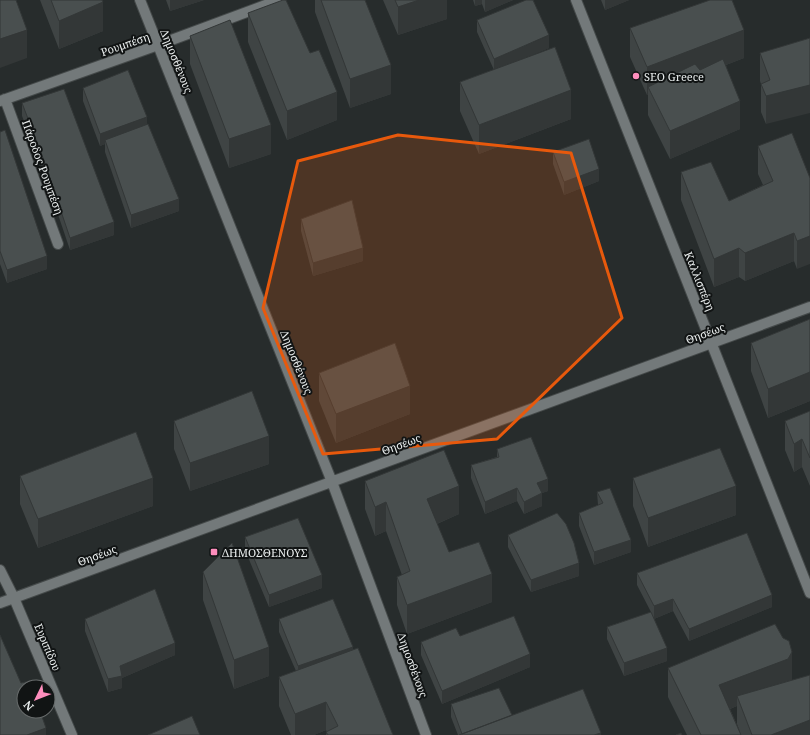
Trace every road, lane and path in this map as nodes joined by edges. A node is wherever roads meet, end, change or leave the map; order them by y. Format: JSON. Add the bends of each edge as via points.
{"nodes":[{"id":1,"x":140,"y":0,"type":"edge"},
{"id":2,"x":279,"y":0,"type":"edge"},
{"id":3,"x":576,"y":0,"type":"edge"},
{"id":4,"x":158,"y":45,"type":"junction"},
{"id":5,"x":2,"y":100,"type":"edge"},
{"id":6,"x":58,"y":244,"type":"dead end"},
{"id":7,"x":810,"y":307,"type":"edge"},
{"id":8,"x":712,"y":343,"type":"junction"},
{"id":9,"x":332,"y":482,"type":"junction"},
{"id":10,"x":0,"y":570,"type":"edge"},
{"id":11,"x":810,"y":593,"type":"edge"},
{"id":12,"x":14,"y":598,"type":"junction"},
{"id":13,"x":0,"y":603,"type":"edge"},
{"id":14,"x":72,"y":735,"type":"edge"},
{"id":15,"x":426,"y":735,"type":"edge"}],
"edges":[{"from":1,"to":4,"type":"street","name":"Δημοσθένους"},
{"from":2,"to":4,"type":"street","name":"Ρουμπέση"},
{"from":3,"to":8,"type":"street","name":"Καλλισπέρη"},
{"from":4,"to":5,"type":"street","name":"Ρουμπέση"},
{"from":4,"to":9,"type":"street","name":"Δημοσθένους"},
{"from":5,"to":6,"type":"street","name":"Πάροδος Ρουμπέση"},
{"from":7,"to":8,"type":"street","name":"Θησέως"},
{"from":8,"to":9,"type":"street","name":"Θησέως"},
{"from":8,"to":11,"type":"street","name":"Καλλισπέρη"},
{"from":9,"to":12,"type":"street","name":"Θησέως"},
{"from":9,"to":15,"type":"street","name":"Δημοσθένους"},
{"from":10,"to":12,"type":"street","name":"Ευριπίδου"},
{"from":12,"to":13,"type":"street","name":"Θησέως"},
{"from":12,"to":14,"type":"street","name":"Ευριπίδου"}]}
